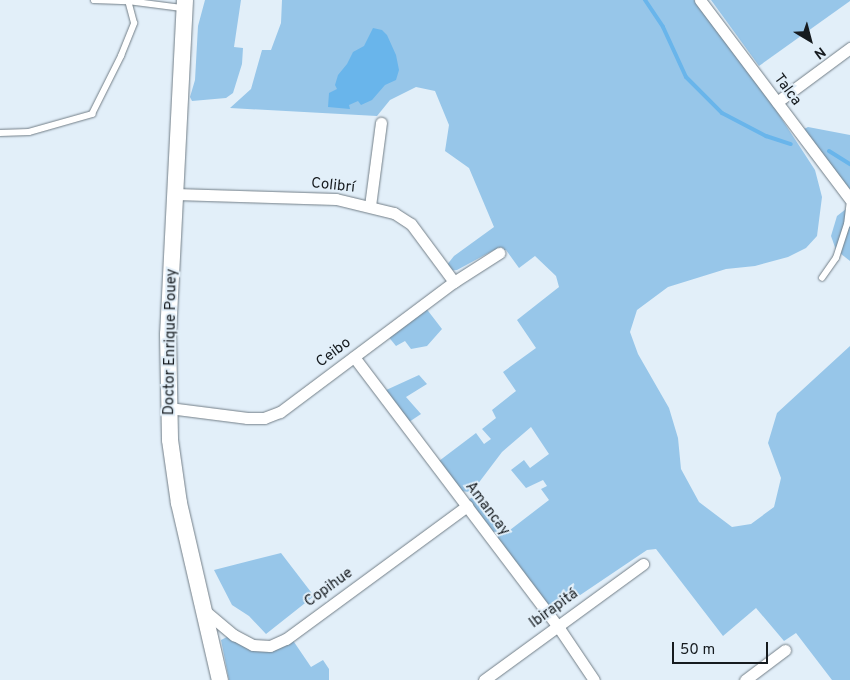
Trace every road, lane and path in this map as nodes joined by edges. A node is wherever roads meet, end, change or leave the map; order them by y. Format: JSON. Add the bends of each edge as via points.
{"nodes":[{"id":1,"x":94,"y":0,"type":"edge"},
{"id":2,"x":128,"y":0,"type":"edge"},
{"id":3,"x":700,"y":0,"type":"edge"},
{"id":4,"x":184,"y":4,"type":"edge"},
{"id":5,"x":850,"y":48,"type":"edge"},
{"id":6,"x":777,"y":102,"type":"junction"},
{"id":7,"x":381,"y":123,"type":"dead end"},
{"id":8,"x":0,"y":133,"type":"edge"},
{"id":9,"x":175,"y":194,"type":"junction"},
{"id":10,"x":850,"y":200,"type":"edge"},
{"id":11,"x":370,"y":206,"type":"junction"},
{"id":12,"x":498,"y":253,"type":"dead end"},
{"id":13,"x":822,"y":278,"type":"dead end"},
{"id":14,"x":454,"y":282,"type":"junction"},
{"id":15,"x":354,"y":357,"type":"junction"},
{"id":16,"x":169,"y":408,"type":"junction"},
{"id":17,"x":467,"y":506,"type":"junction"},
{"id":18,"x":643,"y":564,"type":"dead end"},
{"id":19,"x":205,"y":611,"type":"junction"},
{"id":20,"x":557,"y":625,"type":"junction"},
{"id":21,"x":785,"y":650,"type":"dead end"},
{"id":22,"x":220,"y":680,"type":"edge"},
{"id":23,"x":484,"y":680,"type":"edge"},
{"id":24,"x":594,"y":680,"type":"edge"},
{"id":25,"x":745,"y":680,"type":"edge"}],
"edges":[{"from":1,"to":2,"type":"lane"},
{"from":2,"to":4,"type":"lane"},
{"from":2,"to":8,"type":"lane","via":[[134,23],[92,114],[29,132]]},
{"from":3,"to":6,"type":"street","name":"Talca"},
{"from":4,"to":9,"type":"street","name":"Doctor Enrique Pouey"},
{"from":5,"to":6,"type":"street"},
{"from":6,"to":10,"type":"street","name":"Talca"},
{"from":7,"to":11,"type":"street"},
{"from":9,"to":11,"type":"street","name":"Colibrí","via":[[336,199]]},
{"from":9,"to":16,"type":"street","name":"Doctor Enrique Pouey","via":[[168,334]]},
{"from":10,"to":13,"type":"lane","via":[[847,225],[836,258]]},
{"from":11,"to":14,"type":"street","name":"Colibrí","via":[[394,213],[411,224]]},
{"from":12,"to":14,"type":"street","name":"Ceibo"},
{"from":14,"to":15,"type":"street","name":"Ceibo"},
{"from":15,"to":16,"type":"street","name":"Ceibo","via":[[280,412],[264,418]]},
{"from":15,"to":17,"type":"street","name":"Amancay"},
{"from":16,"to":19,"type":"street","name":"Doctor Enrique Pouey","via":[[179,502]]},
{"from":17,"to":19,"type":"street","name":"Copihue","via":[[286,639],[270,646],[253,645]]},
{"from":17,"to":20,"type":"street","name":"Amancay"},
{"from":18,"to":20,"type":"street","name":"Ibirapitá"},
{"from":19,"to":22,"type":"street","name":"Doctor Enrique Pouey"},
{"from":20,"to":23,"type":"street","name":"Ibirapitá"},
{"from":20,"to":24,"type":"street","name":"Amancay"},
{"from":21,"to":25,"type":"street"}]}
